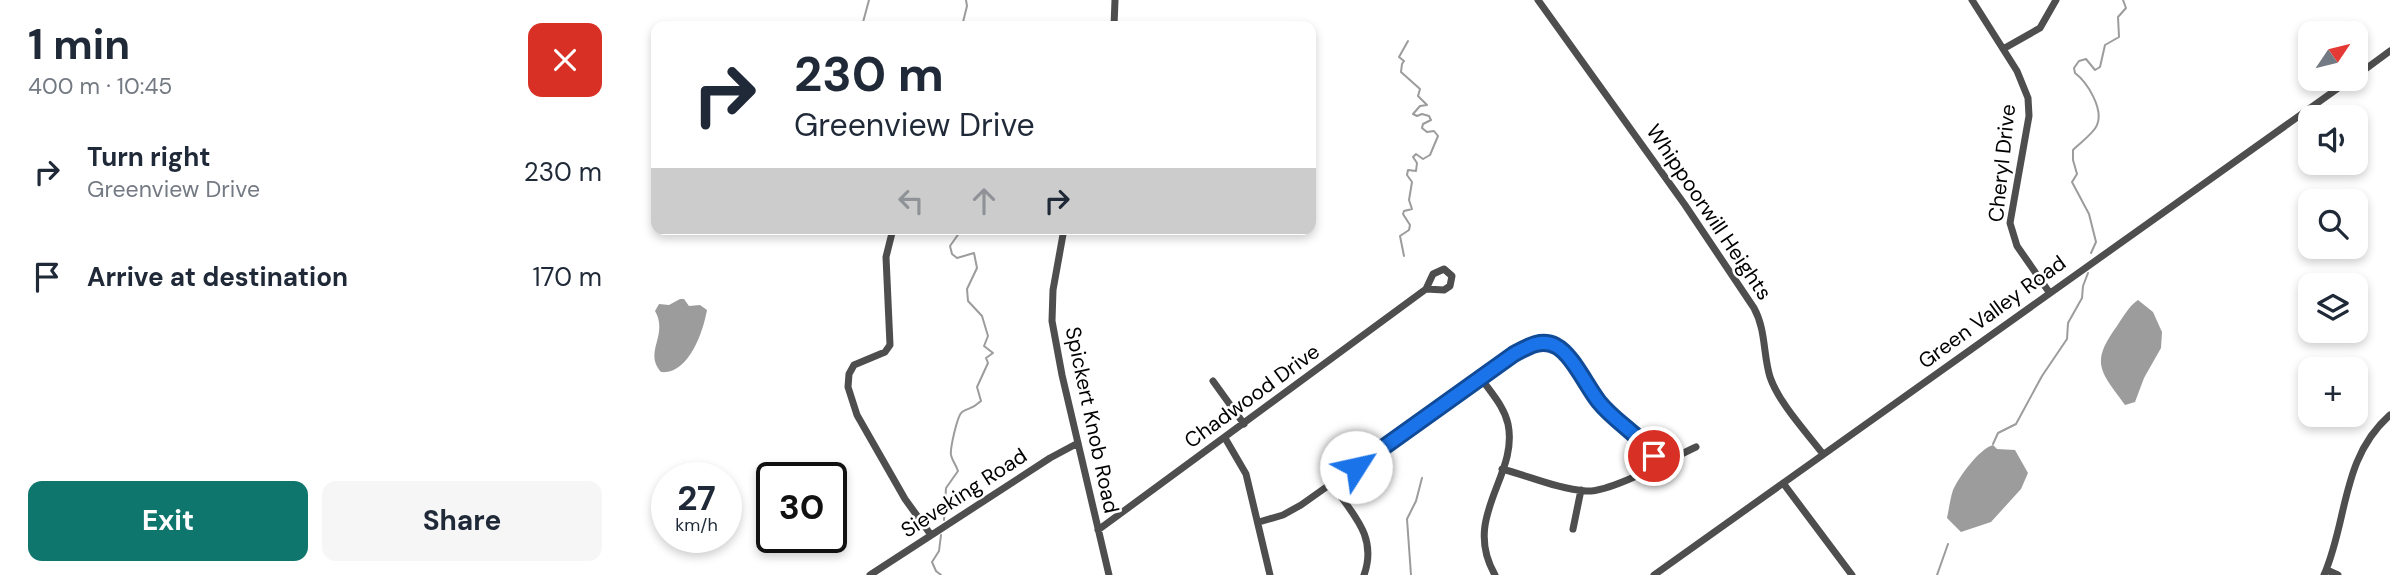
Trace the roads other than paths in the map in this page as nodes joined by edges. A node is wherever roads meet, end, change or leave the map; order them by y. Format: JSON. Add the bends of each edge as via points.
{"nodes":[{"id":1,"x":1115,"y":0,"type":"edge"},
{"id":2,"x":1538,"y":0,"type":"edge"},
{"id":3,"x":1972,"y":0,"type":"edge"},
{"id":4,"x":2056,"y":0,"type":"edge"},
{"id":5,"x":1114,"y":21,"type":"edge"},
{"id":6,"x":2003,"y":49,"type":"junction"},
{"id":7,"x":2390,"y":51,"type":"edge"},
{"id":8,"x":2368,"y":67,"type":"edge"},
{"id":9,"x":2334,"y":91,"type":"edge"},
{"id":10,"x":892,"y":235,"type":"edge"},
{"id":11,"x":1063,"y":235,"type":"edge"},
{"id":12,"x":1426,"y":289,"type":"dead end"},
{"id":13,"x":2049,"y":292,"type":"junction"},
{"id":14,"x":1481,"y":378,"type":"junction"},
{"id":15,"x":1213,"y":381,"type":"dead end"},
{"id":16,"x":2390,"y":415,"type":"edge"},
{"id":17,"x":1244,"y":424,"type":"junction"},
{"id":18,"x":1225,"y":438,"type":"junction"},
{"id":19,"x":1078,"y":443,"type":"junction"},
{"id":20,"x":1696,"y":447,"type":"dead end"},
{"id":21,"x":1823,"y":454,"type":"junction"},
{"id":22,"x":1657,"y":465,"type":"junction"},
{"id":23,"x":1502,"y":469,"type":"junction"},
{"id":24,"x":1783,"y":483,"type":"junction"},
{"id":25,"x":1332,"y":484,"type":"junction"},
{"id":26,"x":1581,"y":490,"type":"junction"},
{"id":27,"x":1259,"y":522,"type":"junction"},
{"id":28,"x":1573,"y":529,"type":"dead end"},
{"id":29,"x":1098,"y":530,"type":"junction"},
{"id":30,"x":932,"y":536,"type":"junction"},
{"id":31,"x":2325,"y":572,"type":"edge"},
{"id":32,"x":870,"y":575,"type":"edge"},
{"id":33,"x":1109,"y":575,"type":"edge"},
{"id":34,"x":1270,"y":575,"type":"edge"},
{"id":35,"x":1364,"y":575,"type":"edge"},
{"id":36,"x":1495,"y":575,"type":"edge"},
{"id":37,"x":1654,"y":575,"type":"edge"},
{"id":38,"x":1853,"y":575,"type":"edge"},
{"id":39,"x":2338,"y":575,"type":"edge"}],
"edges":[{"from":1,"to":5,"type":"street"},
{"from":2,"to":21,"type":"street","name":"Whippoorwill Heights","via":[[1754,308],[1773,385]]},
{"from":3,"to":6,"type":"street","name":"Cheryl Drive"},
{"from":4,"to":6,"type":"street","via":[[2040,28]]},
{"from":6,"to":13,"type":"street","name":"Cheryl Drive","via":[[2023,80],[2029,116],[2010,223],[2012,235]]},
{"from":7,"to":8,"type":"street"},
{"from":9,"to":13,"type":"street","name":"Green Valley Road"},
{"from":10,"to":30,"type":"street","via":[[886,257],[890,345],[886,352],[854,365],[849,394],[886,465]]},
{"from":11,"to":19,"type":"street","name":"Spickert Knob Road","via":[[1052,321]]},
{"from":12,"to":17,"type":"street","name":"Chadwood Drive"},
{"from":13,"to":21,"type":"street","name":"Green Valley Road"},
{"from":14,"to":22,"type":"street","via":[[1528,346],[1556,346],[1600,403],[1646,443]]},
{"from":14,"to":23,"type":"street","via":[[1508,425]]},
{"from":14,"to":25,"type":"street"},
{"from":15,"to":17,"type":"street"},
{"from":16,"to":31,"type":"street","via":[[2357,460]]},
{"from":17,"to":18,"type":"street","name":"Chadwood Drive"},
{"from":18,"to":27,"type":"street","via":[[1244,468]]},
{"from":18,"to":29,"type":"street","name":"Chadwood Drive"},
{"from":19,"to":29,"type":"street","name":"Spickert Knob Road"},
{"from":19,"to":30,"type":"street","name":"Sieveking Road"},
{"from":20,"to":22,"type":"street"},
{"from":21,"to":24,"type":"street","name":"Green Valley Road"},
{"from":22,"to":26,"type":"street","via":[[1610,486]]},
{"from":23,"to":26,"type":"street"},
{"from":23,"to":36,"type":"street","via":[[1484,532]]},
{"from":24,"to":37,"type":"street","name":"Green Valley Road"},
{"from":24,"to":38,"type":"street"},
{"from":25,"to":27,"type":"street","via":[[1289,513]]},
{"from":25,"to":35,"type":"street","via":[[1366,535],[1370,557]]},
{"from":26,"to":28,"type":"street"},
{"from":27,"to":34,"type":"street"},
{"from":29,"to":33,"type":"street","name":"Spickert Knob Road"},
{"from":30,"to":32,"type":"street","name":"Sieveking Road"},
{"from":31,"to":39,"type":"street"}]}
